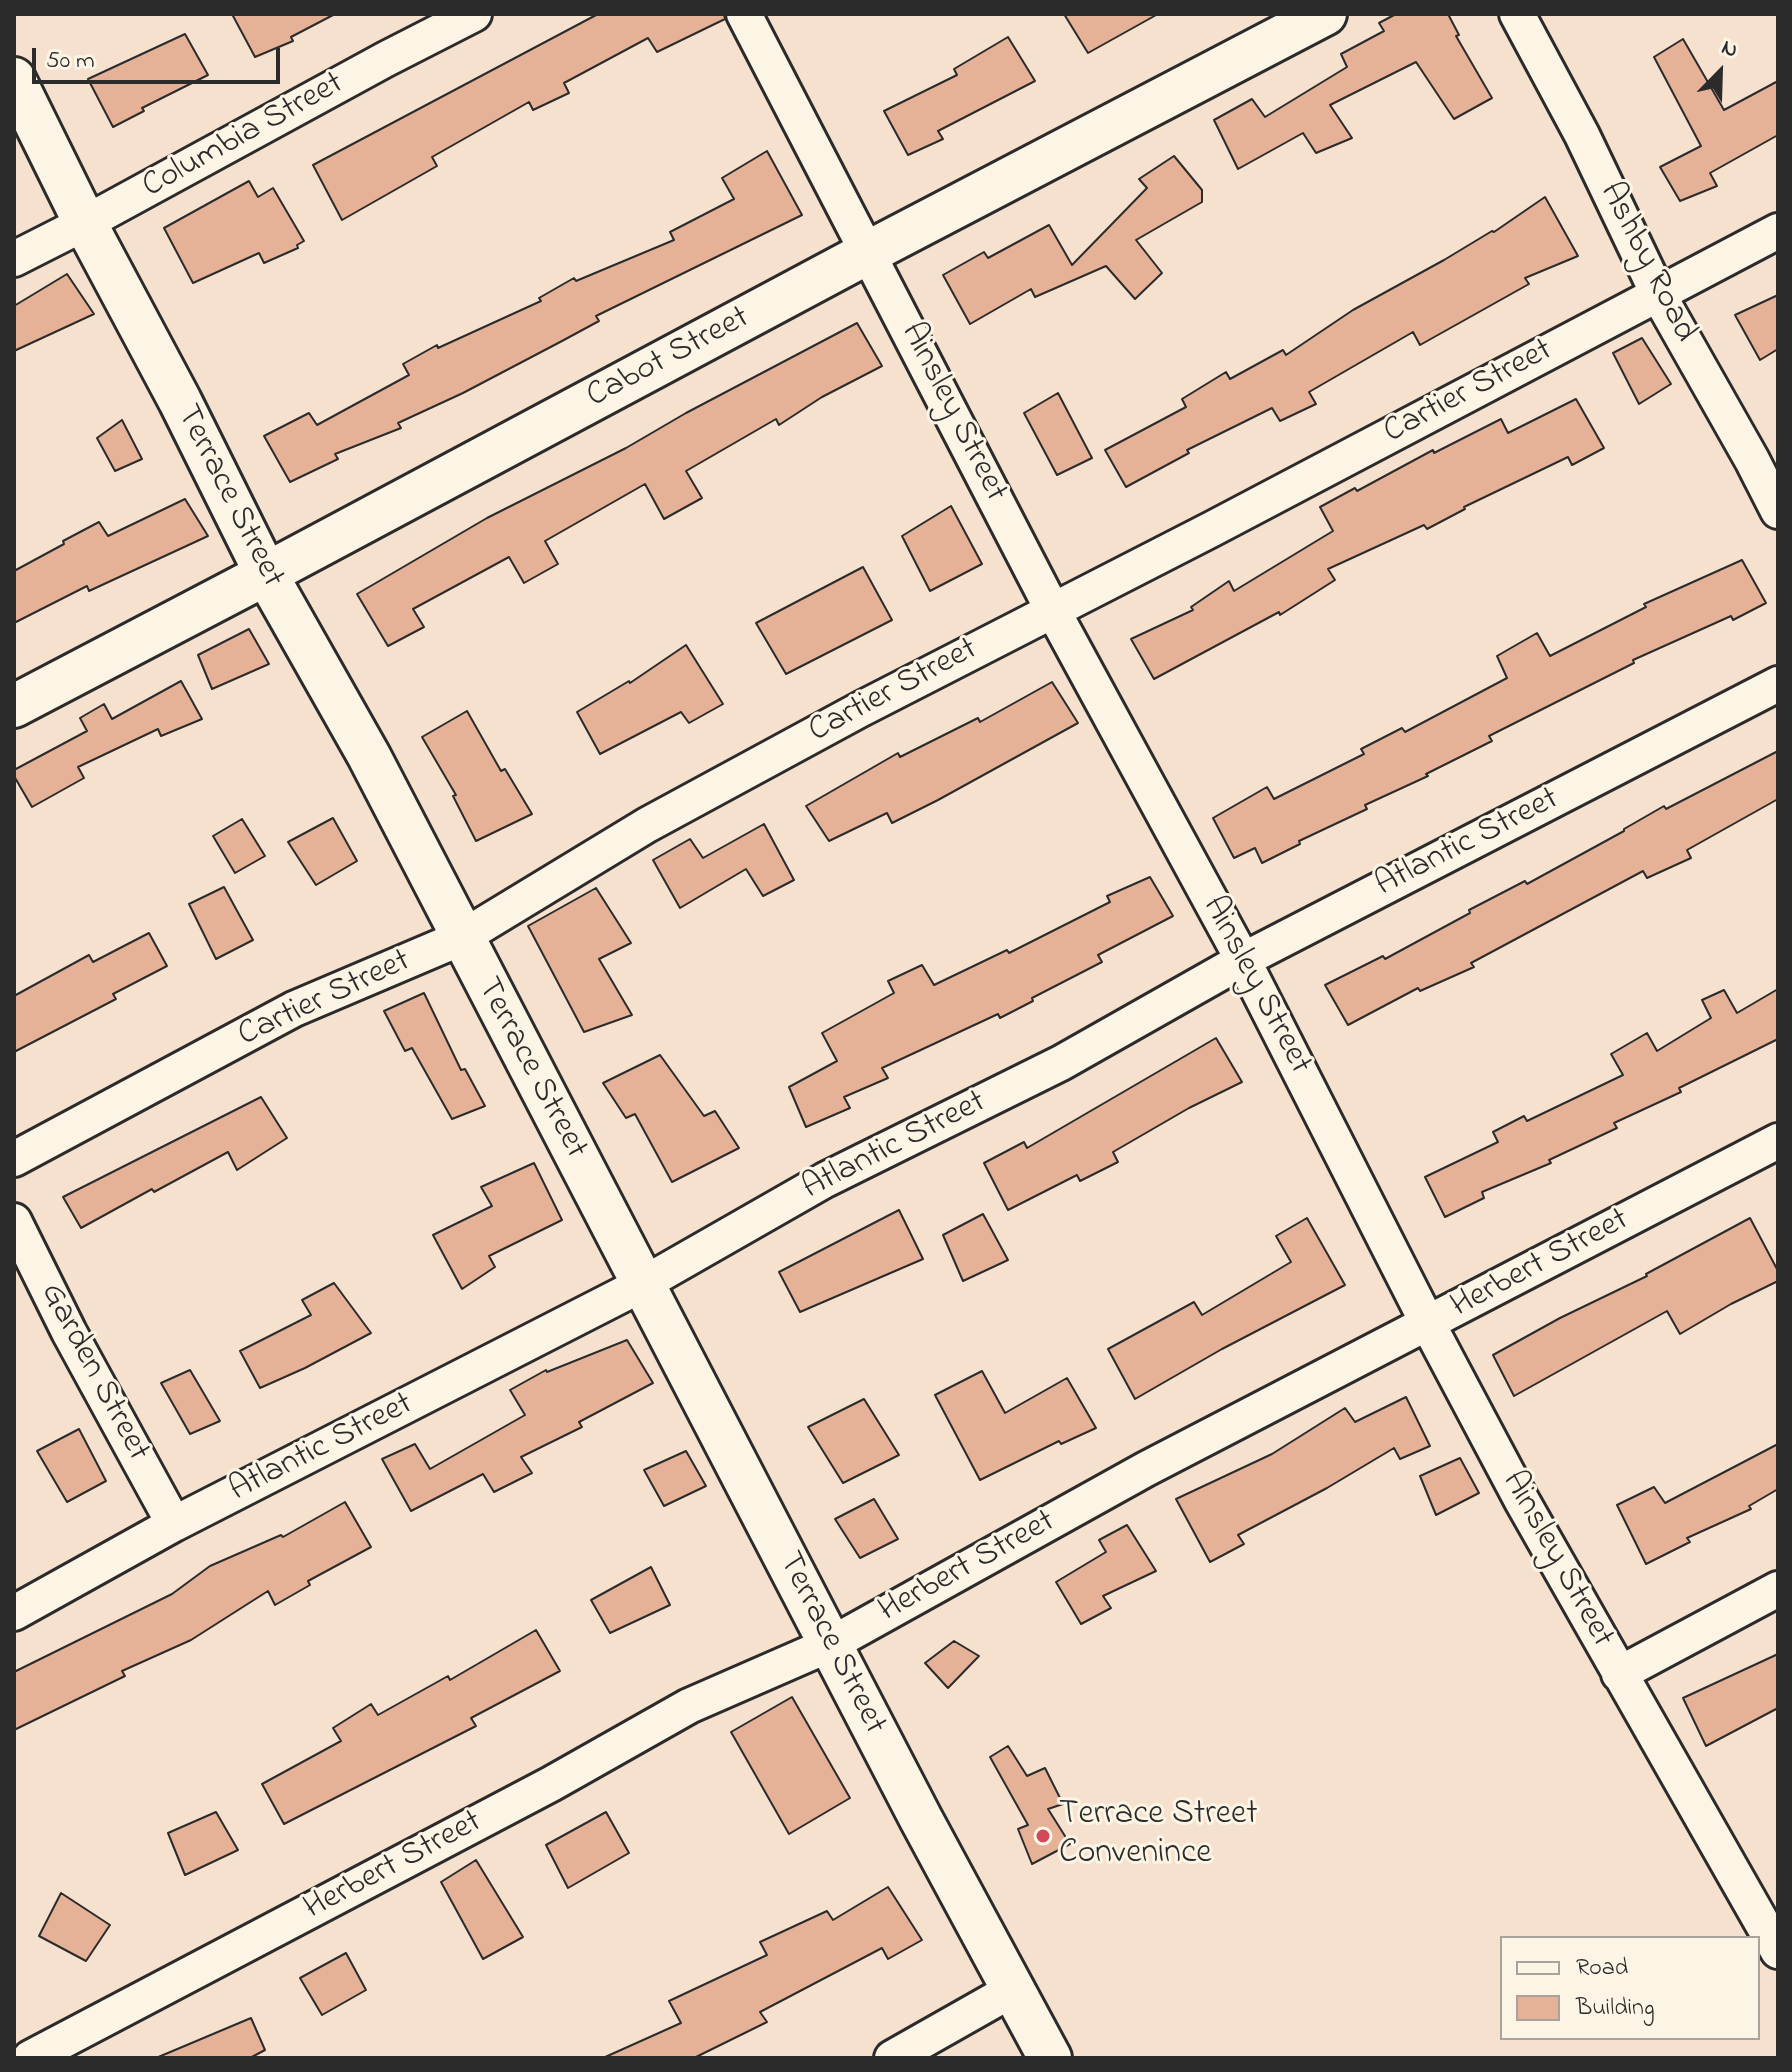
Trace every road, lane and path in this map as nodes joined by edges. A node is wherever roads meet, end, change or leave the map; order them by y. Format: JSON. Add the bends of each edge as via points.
{"nodes":[{"id":1,"x":474,"y":14,"type":"edge"},
{"id":2,"x":744,"y":14,"type":"edge"},
{"id":3,"x":1325,"y":14,"type":"edge"},
{"id":4,"x":1517,"y":14,"type":"edge"},
{"id":5,"x":14,"y":79,"type":"edge"},
{"id":6,"x":85,"y":223,"type":"junction"},
{"id":7,"x":1778,"y":231,"type":"edge"},
{"id":8,"x":869,"y":252,"type":"junction"},
{"id":9,"x":14,"y":259,"type":"edge"},
{"id":10,"x":1658,"y":294,"type":"junction"},
{"id":11,"x":1778,"y":511,"type":"edge"},
{"id":12,"x":266,"y":574,"type":"junction"},
{"id":13,"x":1052,"y":609,"type":"junction"},
{"id":14,"x":1778,"y":684,"type":"edge"},
{"id":15,"x":14,"y":706,"type":"edge"},
{"id":16,"x":461,"y":938,"type":"junction"},
{"id":17,"x":1243,"y":960,"type":"junction"},
{"id":18,"x":1778,"y":1141,"type":"edge"},
{"id":19,"x":14,"y":1159,"type":"edge"},
{"id":20,"x":14,"y":1221,"type":"edge"},
{"id":21,"x":643,"y":1284,"type":"junction"},
{"id":22,"x":1428,"y":1324,"type":"junction"},
{"id":23,"x":174,"y":1524,"type":"junction"},
{"id":24,"x":1778,"y":1589,"type":"edge"},
{"id":25,"x":14,"y":1613,"type":"edge"},
{"id":26,"x":831,"y":1644,"type":"junction"},
{"id":27,"x":1619,"y":1674,"type":"junction"},
{"id":28,"x":1778,"y":1951,"type":"edge"},
{"id":29,"x":1012,"y":1990,"type":"junction"},
{"id":30,"x":30,"y":2058,"type":"edge"},
{"id":31,"x":892,"y":2058,"type":"edge"},
{"id":32,"x":1050,"y":2058,"type":"edge"}],
"edges":[{"from":1,"to":6,"type":"street","name":"Columbia Street"},
{"from":2,"to":8,"type":"street","name":"Ainsley Street"},
{"from":3,"to":8,"type":"street","name":"Cabot Street"},
{"from":4,"to":10,"type":"street","name":"Ashby Road"},
{"from":5,"to":6,"type":"street","name":"Terrace Street"},
{"from":6,"to":9,"type":"street","name":"Columbia Street"},
{"from":6,"to":12,"type":"street","name":"Terrace Street"},
{"from":7,"to":10,"type":"street","name":"Cartier Street"},
{"from":8,"to":12,"type":"street","name":"Cabot Street"},
{"from":8,"to":13,"type":"street","name":"Ainsley Street"},
{"from":10,"to":11,"type":"street","name":"Ashby Road"},
{"from":10,"to":13,"type":"street","name":"Cartier Street"},
{"from":12,"to":15,"type":"street","name":"Cabot Street"},
{"from":12,"to":16,"type":"street","name":"Terrace Street","via":[[369,756]]},
{"from":13,"to":16,"type":"street","name":"Cartier Street","via":[[647,825]]},
{"from":13,"to":17,"type":"street","name":"Ainsley Street"},
{"from":14,"to":17,"type":"street","name":"Atlantic Street"},
{"from":16,"to":19,"type":"street","name":"Cartier Street","via":[[294,1009]]},
{"from":16,"to":21,"type":"street","name":"Terrace Street"},
{"from":17,"to":21,"type":"street","name":"Atlantic Street","via":[[1061,1063],[825,1180]]},
{"from":17,"to":22,"type":"street","name":"Ainsley Street"},
{"from":18,"to":22,"type":"street","name":"Herbert Street"},
{"from":20,"to":23,"type":"street","name":"Garden Street"},
{"from":21,"to":23,"type":"street","name":"Atlantic Street"},
{"from":21,"to":26,"type":"street","name":"Terrace Street"},
{"from":22,"to":26,"type":"street","name":"Herbert Street","via":[[1146,1469]]},
{"from":22,"to":27,"type":"street","name":"Ainsley Street"},
{"from":23,"to":25,"type":"street","name":"Atlantic Street"},
{"from":24,"to":27,"type":"street"},
{"from":26,"to":29,"type":"street","name":"Terrace Street"},
{"from":26,"to":30,"type":"street","name":"Herbert Street","via":[[689,1706]]},
{"from":27,"to":28,"type":"street","name":"Ainsley Street"},
{"from":29,"to":31,"type":"street"},
{"from":29,"to":32,"type":"street","name":"Terrace Street"}]}
